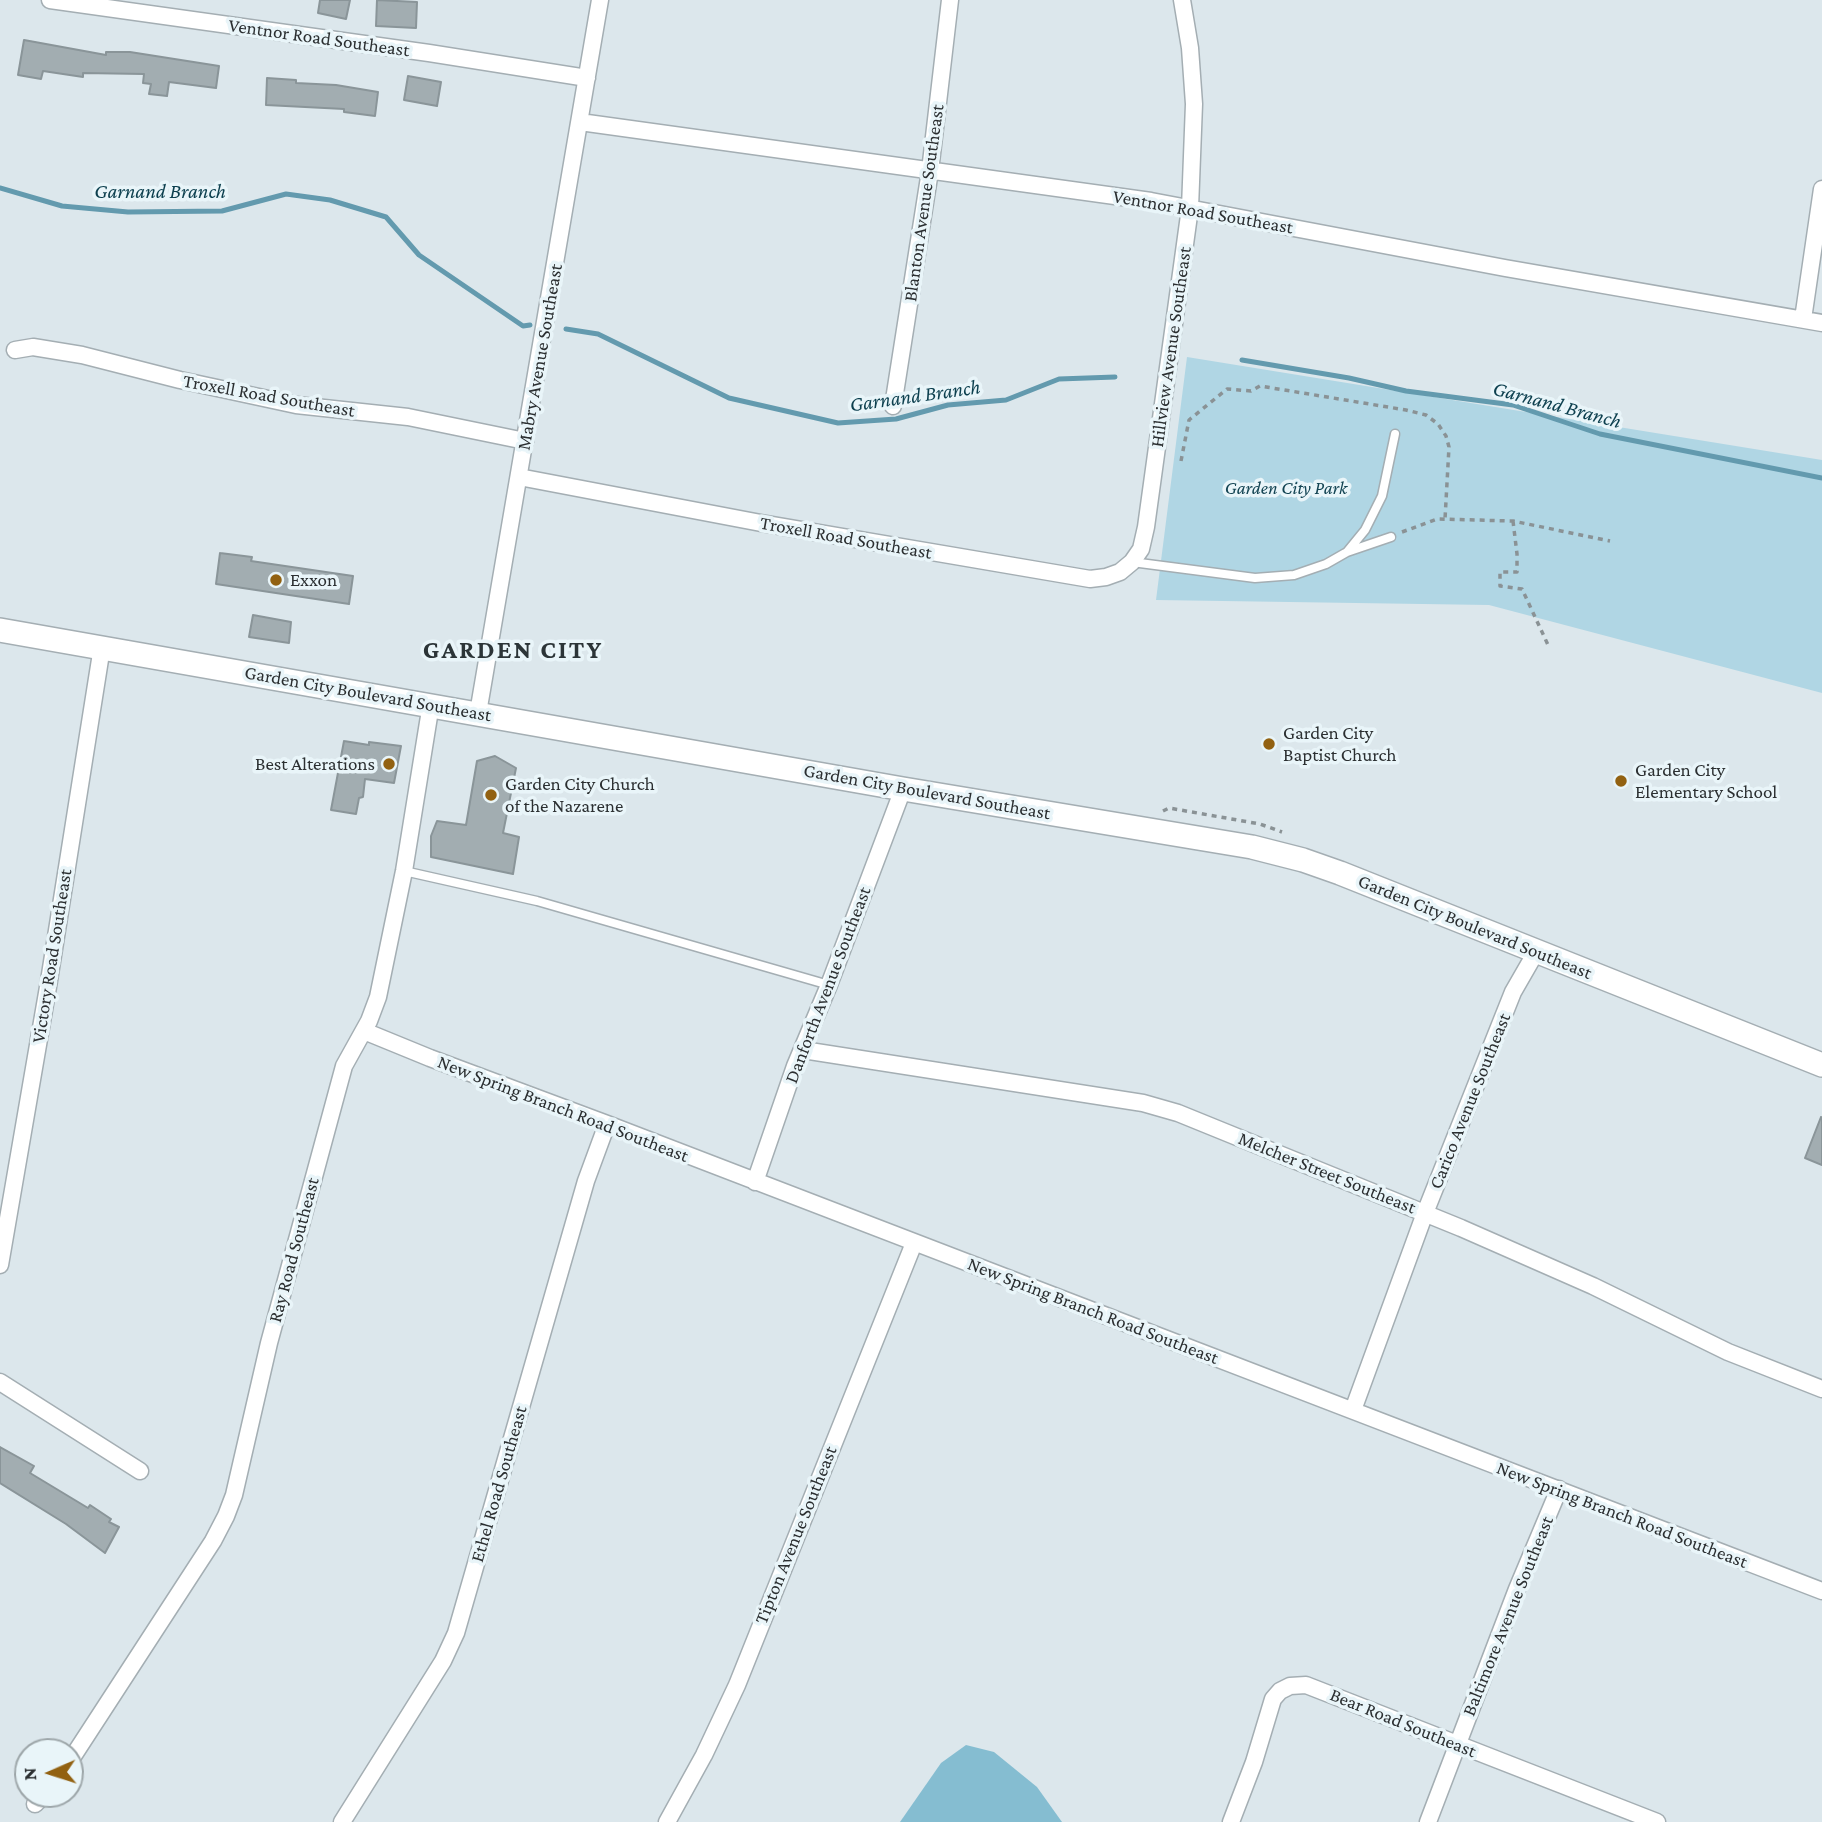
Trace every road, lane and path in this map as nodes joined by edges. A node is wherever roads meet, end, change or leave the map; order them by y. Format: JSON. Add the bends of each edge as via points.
{"nodes":[{"id":1,"x":50,"y":0,"type":"edge"},
{"id":2,"x":600,"y":0,"type":"edge"},
{"id":3,"x":950,"y":0,"type":"edge"},
{"id":4,"x":1182,"y":0,"type":"edge"},
{"id":5,"x":587,"y":78,"type":"junction"},
{"id":6,"x":580,"y":122,"type":"junction"},
{"id":7,"x":930,"y":171,"type":"junction"},
{"id":8,"x":1822,"y":189,"type":"edge"},
{"id":9,"x":1190,"y":208,"type":"junction"},
{"id":10,"x":1803,"y":319,"type":"junction"},
{"id":11,"x":1822,"y":323,"type":"edge"},
{"id":12,"x":15,"y":350,"type":"dead end"},
{"id":13,"x":893,"y":406,"type":"dead end"},
{"id":14,"x":1395,"y":434,"type":"dead end"},
{"id":15,"x":525,"y":441,"type":"junction"},
{"id":16,"x":1181,"y":461,"type":"dead end"},
{"id":17,"x":519,"y":477,"type":"junction"},
{"id":18,"x":1445,"y":519,"type":"junction"},
{"id":19,"x":1513,"y":522,"type":"junction"},
{"id":20,"x":1391,"y":537,"type":"joint"},
{"id":21,"x":1610,"y":541,"type":"dead end"},
{"id":22,"x":1347,"y":552,"type":"junction"},
{"id":23,"x":1132,"y":562,"type":"junction"},
{"id":24,"x":0,"y":630,"type":"edge"},
{"id":25,"x":102,"y":647,"type":"junction"},
{"id":26,"x":1549,"y":647,"type":"dead end"},
{"id":27,"x":431,"y":704,"type":"junction"},
{"id":28,"x":478,"y":713,"type":"junction"},
{"id":29,"x":903,"y":789,"type":"junction"},
{"id":30,"x":1209,"y":815,"type":"dead end"},
{"id":31,"x":1285,"y":833,"type":"dead end"},
{"id":32,"x":404,"y":871,"type":"junction"},
{"id":33,"x":1536,"y":952,"type":"junction"},
{"id":34,"x":829,"y":985,"type":"junction"},
{"id":35,"x":364,"y":1031,"type":"junction"},
{"id":36,"x":803,"y":1050,"type":"junction"},
{"id":37,"x":1822,"y":1065,"type":"edge"},
{"id":38,"x":607,"y":1124,"type":"junction"},
{"id":39,"x":755,"y":1182,"type":"junction"},
{"id":40,"x":1425,"y":1213,"type":"junction"},
{"id":41,"x":914,"y":1243,"type":"junction"},
{"id":42,"x":0,"y":1265,"type":"edge"},
{"id":43,"x":0,"y":1382,"type":"edge"},
{"id":44,"x":1822,"y":1389,"type":"edge"},
{"id":45,"x":1353,"y":1410,"type":"junction"},
{"id":46,"x":140,"y":1471,"type":"dead end"},
{"id":47,"x":1559,"y":1489,"type":"junction"},
{"id":48,"x":1822,"y":1591,"type":"edge"},
{"id":49,"x":84,"y":1739,"type":"edge"},
{"id":50,"x":1457,"y":1745,"type":"junction"},
{"id":51,"x":342,"y":1822,"type":"edge"},
{"id":52,"x":667,"y":1822,"type":"edge"},
{"id":53,"x":1231,"y":1822,"type":"edge"},
{"id":54,"x":1427,"y":1822,"type":"edge"},
{"id":55,"x":1657,"y":1822,"type":"edge"}],
"edges":[{"from":1,"to":5,"type":"street","name":"Ventnor Road Southeast"},
{"from":2,"to":5,"type":"street","name":"Mabry Avenue Southeast"},
{"from":3,"to":7,"type":"street","name":"Blanton Avenue Southeast"},
{"from":4,"to":9,"type":"street","name":"Hillview Avenue Southeast","via":[[1194,104]]},
{"from":5,"to":6,"type":"street","name":"Mabry Avenue Southeast"},
{"from":6,"to":7,"type":"street","name":"Ventnor Road Southeast"},
{"from":6,"to":15,"type":"street","name":"Mabry Avenue Southeast"},
{"from":7,"to":9,"type":"street","name":"Ventnor Road Southeast"},
{"from":7,"to":13,"type":"street","name":"Blanton Avenue Southeast"},
{"from":8,"to":10,"type":"street"},
{"from":9,"to":10,"type":"street","name":"Ventnor Road Southeast"},
{"from":9,"to":23,"type":"street","name":"Hillview Avenue Southeast","via":[[1146,527],[1141,549]]},
{"from":10,"to":11,"type":"street","name":"Ventnor Road Southeast"},
{"from":12,"to":15,"type":"street","name":"Troxell Road Southeast","via":[[33,347],[82,355],[296,405],[408,417]]},
{"from":14,"to":22,"type":"lane","via":[[1382,496],[1365,530]]},
{"from":15,"to":17,"type":"street","name":"Mabry Avenue Southeast"},
{"from":16,"to":18,"type":"path","via":[[1189,420],[1227,389],[1251,391],[1261,386],[1406,410],[1426,415],[1446,436]]},
{"from":17,"to":23,"type":"street","name":"Troxell Road Southeast","via":[[1090,579],[1106,578]]},
{"from":17,"to":28,"type":"street","name":"Mabry Avenue Southeast"},
{"from":18,"to":19,"type":"path"},
{"from":18,"to":20,"type":"path"},
{"from":19,"to":21,"type":"path"},
{"from":19,"to":26,"type":"path","via":[[1517,572],[1500,572],[1500,586],[1522,589]]},
{"from":20,"to":22,"type":"lane"},
{"from":22,"to":23,"type":"lane","via":[[1294,575],[1255,578]]},
{"from":24,"to":25,"type":"street","name":"Garden City Boulevard Southeast"},
{"from":25,"to":27,"type":"street","name":"Garden City Boulevard Southeast"},
{"from":25,"to":42,"type":"street","name":"Victory Road Southeast"},
{"from":27,"to":28,"type":"street","name":"Garden City Boulevard Southeast"},
{"from":27,"to":32,"type":"street","name":"Ray Road Southeast"},
{"from":28,"to":29,"type":"street","name":"Garden City Boulevard Southeast"},
{"from":29,"to":33,"type":"street","name":"Garden City Boulevard Southeast","via":[[1303,860]]},
{"from":29,"to":34,"type":"street","name":"Danforth Avenue Southeast"},
{"from":30,"to":31,"type":"path"},
{"from":32,"to":34,"type":"lane","via":[[537,901]]},
{"from":32,"to":35,"type":"street","name":"Ray Road Southeast","via":[[378,996]]},
{"from":33,"to":37,"type":"street","name":"Garden City Boulevard Southeast"},
{"from":33,"to":40,"type":"street","name":"Carico Avenue Southeast","via":[[1513,992]]},
{"from":34,"to":36,"type":"street","name":"Danforth Avenue Southeast"},
{"from":35,"to":38,"type":"street","name":"New Spring Branch Road Southeast"},
{"from":35,"to":49,"type":"street","name":"Ray Road Southeast","via":[[344,1066],[226,1516]]},
{"from":36,"to":39,"type":"street","name":"Danforth Avenue Southeast"},
{"from":36,"to":40,"type":"street","name":"Melcher Street Southeast","via":[[1143,1103]]},
{"from":38,"to":39,"type":"street","name":"New Spring Branch Road Southeast"},
{"from":38,"to":51,"type":"street","name":"Ethel Road Southeast","via":[[586,1181],[456,1633],[437,1672]]},
{"from":39,"to":41,"type":"street","name":"New Spring Branch Road Southeast"},
{"from":40,"to":44,"type":"street","name":"Melcher Street Southeast","via":[[1593,1286],[1727,1352]]},
{"from":40,"to":45,"type":"street","name":"Carico Avenue Southeast"},
{"from":41,"to":45,"type":"street","name":"New Spring Branch Road Southeast"},
{"from":41,"to":52,"type":"street","name":"Tipton Avenue Southeast","via":[[737,1685]]},
{"from":43,"to":46,"type":"street"},
{"from":45,"to":47,"type":"street","name":"New Spring Branch Road Southeast"},
{"from":47,"to":48,"type":"street","name":"New Spring Branch Road Southeast"},
{"from":47,"to":50,"type":"street","name":"Baltimore Avenue Southeast"},
{"from":50,"to":53,"type":"street","name":"Bear Road Southeast","via":[[1318,1688],[1290,1686],[1273,1699]]},
{"from":50,"to":54,"type":"street","name":"Baltimore Avenue Southeast"},
{"from":50,"to":55,"type":"street","name":"Bear Road Southeast"}]}
